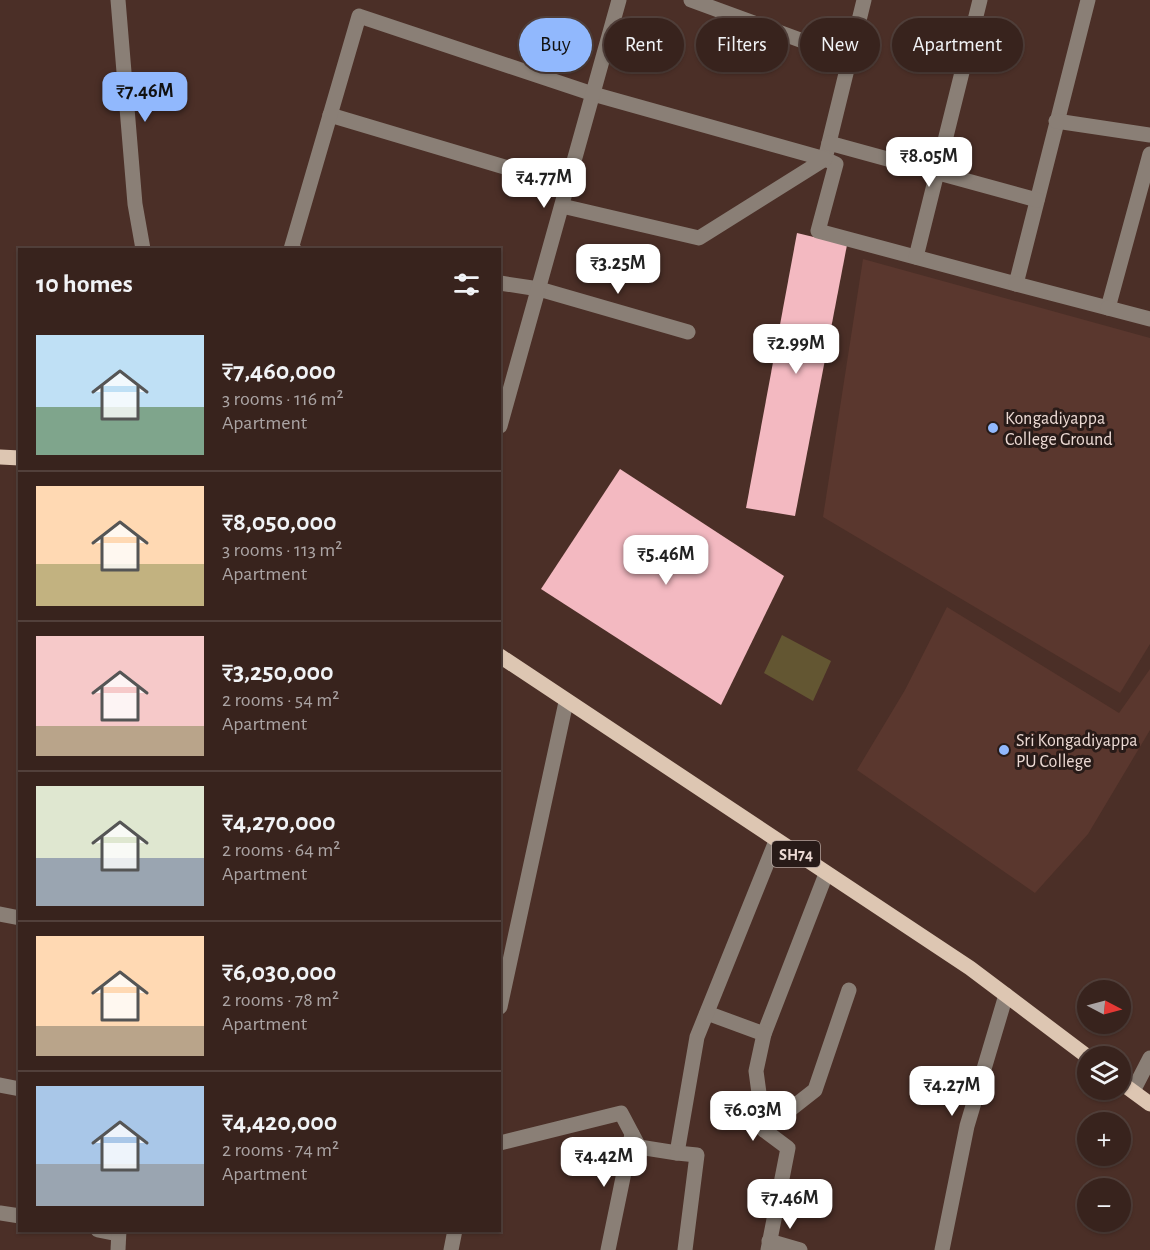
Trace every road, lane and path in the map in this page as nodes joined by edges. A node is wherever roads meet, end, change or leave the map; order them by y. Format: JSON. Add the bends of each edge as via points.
{"nodes":[{"id":1,"x":118,"y":0,"type":"edge"},
{"id":2,"x":619,"y":0,"type":"edge"},
{"id":3,"x":691,"y":0,"type":"edge"},
{"id":4,"x":864,"y":0,"type":"edge"},
{"id":5,"x":980,"y":0,"type":"edge"},
{"id":6,"x":1088,"y":0,"type":"edge"},
{"id":7,"x":860,"y":18,"type":"edge"},
{"id":8,"x":800,"y":40,"type":"edge"},
{"id":9,"x":848,"y":72,"type":"edge"},
{"id":10,"x":593,"y":94,"type":"junction"},
{"id":11,"x":330,"y":115,"type":"junction"},
{"id":12,"x":1056,"y":121,"type":"junction"},
{"id":13,"x":1150,"y":135,"type":"edge"},
{"id":14,"x":827,"y":151,"type":"junction"},
{"id":15,"x":1150,"y":154,"type":"edge"},
{"id":16,"x":937,"y":173,"type":"junction"},
{"id":17,"x":568,"y":186,"type":"junction"},
{"id":18,"x":1037,"y":200,"type":"junction"},
{"id":19,"x":562,"y":206,"type":"junction"},
{"id":20,"x":143,"y":248,"type":"edge"},
{"id":21,"x":291,"y":248,"type":"edge"},
{"id":22,"x":916,"y":257,"type":"junction"},
{"id":23,"x":501,"y":282,"type":"edge"},
{"id":24,"x":1017,"y":284,"type":"junction"},
{"id":25,"x":539,"y":289,"type":"junction"},
{"id":26,"x":1108,"y":308,"type":"junction"},
{"id":27,"x":1150,"y":319,"type":"edge"},
{"id":28,"x":688,"y":332,"type":"dead end"},
{"id":29,"x":501,"y":422,"type":"edge"},
{"id":30,"x":0,"y":457,"type":"edge"},
{"id":31,"x":18,"y":458,"type":"edge"},
{"id":32,"x":501,"y":657,"type":"edge"},
{"id":33,"x":566,"y":702,"type":"junction"},
{"id":34,"x":776,"y":841,"type":"junction"},
{"id":35,"x":826,"y":874,"type":"junction"},
{"id":36,"x":0,"y":914,"type":"edge"},
{"id":37,"x":18,"y":918,"type":"edge"},
{"id":38,"x":849,"y":990,"type":"dead end"},
{"id":39,"x":1006,"y":995,"type":"junction"},
{"id":40,"x":501,"y":1002,"type":"edge"},
{"id":41,"x":707,"y":1013,"type":"junction"},
{"id":42,"x":764,"y":1034,"type":"junction"},
{"id":43,"x":1077,"y":1049,"type":"edge"},
{"id":44,"x":1150,"y":1058,"type":"edge"},
{"id":45,"x":0,"y":1085,"type":"edge"},
{"id":46,"x":18,"y":1089,"type":"edge"},
{"id":47,"x":1133,"y":1091,"type":"joint"},
{"id":48,"x":1150,"y":1104,"type":"edge"},
{"id":49,"x":764,"y":1130,"type":"junction"},
{"id":50,"x":632,"y":1134,"type":"junction"},
{"id":51,"x":501,"y":1143,"type":"edge"},
{"id":52,"x":677,"y":1153,"type":"junction"},
{"id":53,"x":0,"y":1213,"type":"edge"},
{"id":54,"x":18,"y":1216,"type":"edge"},
{"id":55,"x":119,"y":1232,"type":"edge"},
{"id":56,"x":455,"y":1232,"type":"edge"},
{"id":57,"x":768,"y":1245,"type":"edge"},
{"id":58,"x":118,"y":1250,"type":"edge"},
{"id":59,"x":452,"y":1250,"type":"edge"},
{"id":60,"x":608,"y":1250,"type":"edge"},
{"id":61,"x":685,"y":1250,"type":"edge"},
{"id":62,"x":800,"y":1250,"type":"edge"},
{"id":63,"x":942,"y":1250,"type":"edge"}],
"edges":[{"from":1,"to":20,"type":"street","via":[[135,204]]},
{"from":2,"to":10,"type":"street"},
{"from":3,"to":8,"type":"street"},
{"from":4,"to":7,"type":"street"},
{"from":5,"to":16,"type":"street"},
{"from":6,"to":12,"type":"street"},
{"from":9,"to":14,"type":"street"},
{"from":10,"to":11,"type":"street","via":[[359,16]]},
{"from":10,"to":14,"type":"street"},
{"from":10,"to":17,"type":"street"},
{"from":11,"to":17,"type":"street"},
{"from":11,"to":21,"type":"street"},
{"from":12,"to":13,"type":"street"},
{"from":12,"to":18,"type":"street"},
{"from":14,"to":16,"type":"street"},
{"from":14,"to":19,"type":"street","via":[[699,238]]},
{"from":14,"to":22,"type":"street","via":[[836,164],[818,231]]},
{"from":15,"to":26,"type":"street"},
{"from":16,"to":18,"type":"street"},
{"from":16,"to":22,"type":"street"},
{"from":17,"to":19,"type":"street"},
{"from":18,"to":24,"type":"street"},
{"from":19,"to":25,"type":"street"},
{"from":22,"to":24,"type":"street"},
{"from":23,"to":25,"type":"street"},
{"from":24,"to":26,"type":"street"},
{"from":25,"to":28,"type":"street"},
{"from":25,"to":29,"type":"street"},
{"from":26,"to":27,"type":"street"},
{"from":30,"to":31,"type":"main road"},
{"from":32,"to":33,"type":"main road","number":"SH74"},
{"from":33,"to":34,"type":"main road","number":"SH74"},
{"from":33,"to":40,"type":"street"},
{"from":34,"to":35,"type":"main road","number":"SH74"},
{"from":34,"to":41,"type":"street"},
{"from":35,"to":39,"type":"main road","number":"SH74"},
{"from":35,"to":42,"type":"street"},
{"from":36,"to":37,"type":"street"},
{"from":38,"to":49,"type":"street","via":[[814,1090]]},
{"from":39,"to":43,"type":"main road","number":"SH74"},
{"from":39,"to":63,"type":"street","via":[[966,1126]]},
{"from":41,"to":42,"type":"street"},
{"from":41,"to":52,"type":"street","via":[[698,1037]]},
{"from":42,"to":49,"type":"street","via":[[756,1071]]},
{"from":44,"to":47,"type":"street"},
{"from":45,"to":46,"type":"street"},
{"from":47,"to":48,"type":"main road"},
{"from":49,"to":57,"type":"street","via":[[788,1148]]},
{"from":50,"to":51,"type":"street","via":[[621,1113]]},
{"from":50,"to":52,"type":"street","via":[[639,1147]]},
{"from":50,"to":60,"type":"street"},
{"from":52,"to":61,"type":"street","via":[[697,1155]]},
{"from":53,"to":54,"type":"street"},
{"from":55,"to":58,"type":"street"},
{"from":56,"to":59,"type":"street"},
{"from":57,"to":62,"type":"street"}]}
